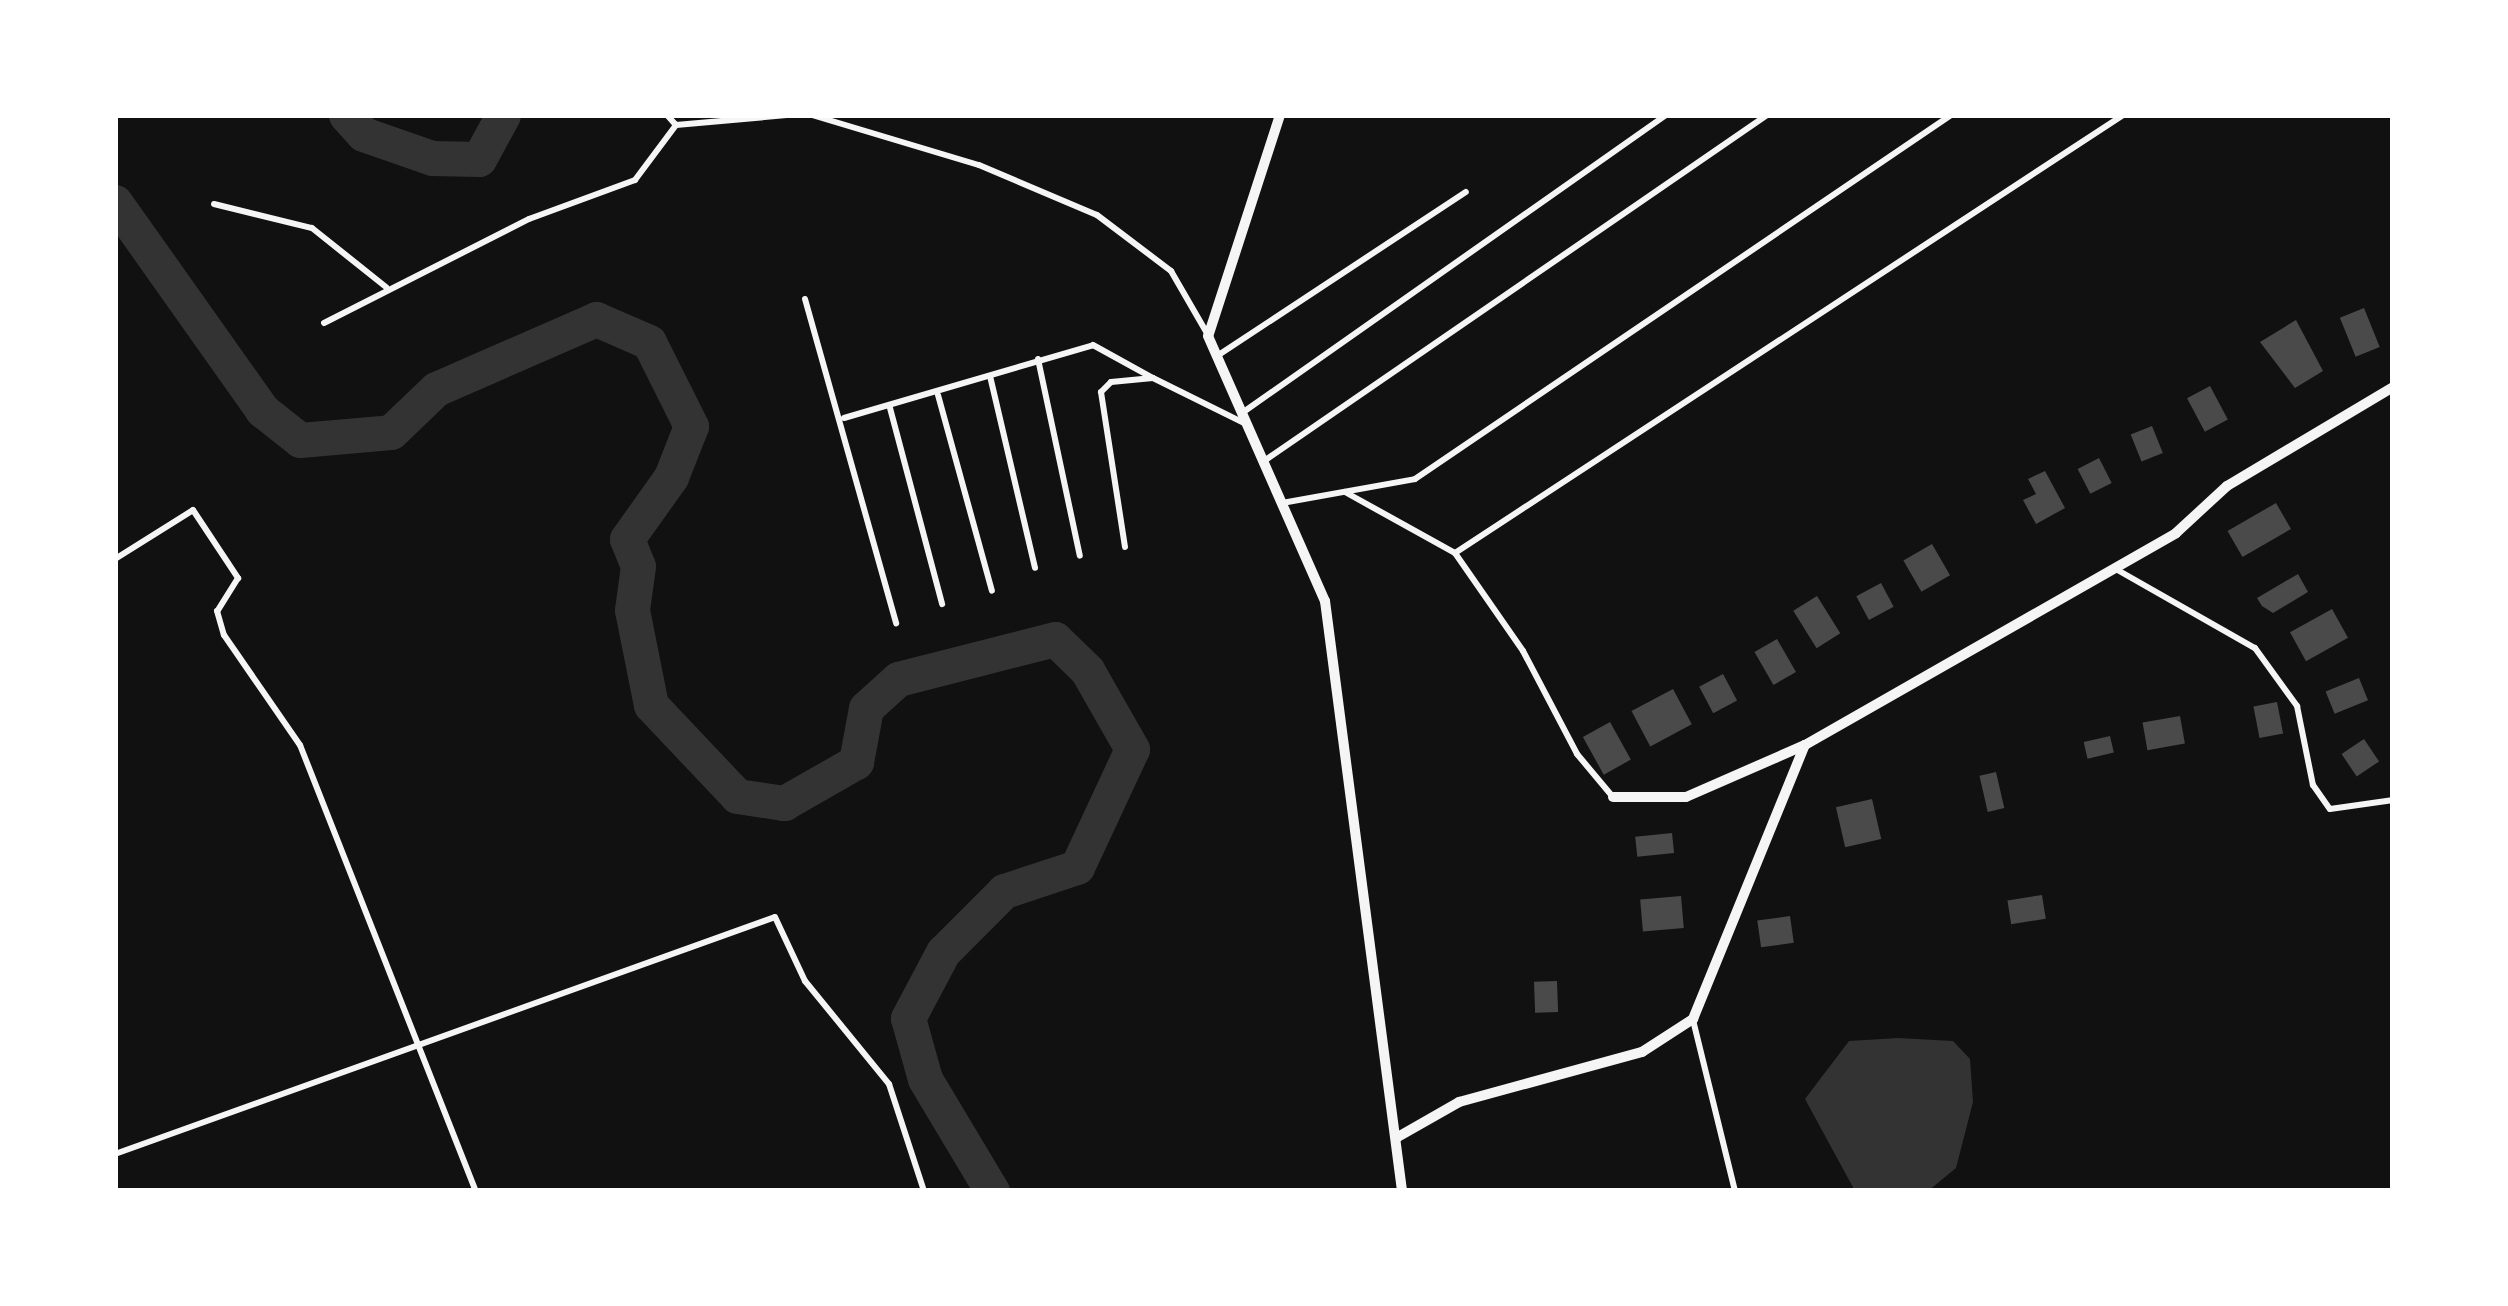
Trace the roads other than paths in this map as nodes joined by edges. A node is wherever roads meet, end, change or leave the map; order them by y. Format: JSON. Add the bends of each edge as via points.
{"nodes":[{"id":1,"x":667,"y":115,"type":"edge"},
{"id":2,"x":786,"y":115,"type":"edge"},
{"id":3,"x":812,"y":115,"type":"edge"},
{"id":4,"x":1280,"y":115,"type":"edge"},
{"id":5,"x":1666,"y":115,"type":"edge"},
{"id":6,"x":1767,"y":115,"type":"edge"},
{"id":7,"x":1951,"y":115,"type":"edge"},
{"id":8,"x":2123,"y":115,"type":"edge"},
{"id":9,"x":676,"y":124,"type":"junction"},
{"id":10,"x":1466,"y":192,"type":"dead end"},
{"id":11,"x":214,"y":204,"type":"dead end"},
{"id":12,"x":386,"y":287,"type":"junction"},
{"id":13,"x":806,"y":298,"type":"dead end"},
{"id":14,"x":324,"y":323,"type":"dead end"},
{"id":15,"x":1208,"y":336,"type":"junction"},
{"id":16,"x":1217,"y":356,"type":"junction"},
{"id":17,"x":1038,"y":360,"type":"junction"},
{"id":18,"x":990,"y":376,"type":"junction"},
{"id":19,"x":1153,"y":378,"type":"junction"},
{"id":20,"x":2393,"y":387,"type":"edge"},
{"id":21,"x":938,"y":394,"type":"junction"},
{"id":22,"x":890,"y":408,"type":"junction"},
{"id":23,"x":844,"y":418,"type":"junction"},
{"id":24,"x":1245,"y":419,"type":"junction"},
{"id":25,"x":1264,"y":461,"type":"junction"},
{"id":26,"x":1345,"y":492,"type":"junction"},
{"id":27,"x":1282,"y":503,"type":"junction"},
{"id":28,"x":1126,"y":546,"type":"dead end"},
{"id":29,"x":1456,"y":553,"type":"junction"},
{"id":30,"x":1080,"y":556,"type":"dead end"},
{"id":31,"x":115,"y":559,"type":"edge"},
{"id":32,"x":1035,"y":568,"type":"dead end"},
{"id":33,"x":2114,"y":568,"type":"junction"},
{"id":34,"x":992,"y":591,"type":"dead end"},
{"id":35,"x":942,"y":604,"type":"dead end"},
{"id":36,"x":896,"y":623,"type":"dead end"},
{"id":37,"x":1805,"y":745,"type":"junction"},
{"id":38,"x":1613,"y":797,"type":"joint"},
{"id":39,"x":2393,"y":800,"type":"edge"},
{"id":40,"x":1693,"y":1019,"type":"junction"},
{"id":41,"x":423,"y":1046,"type":"junction"},
{"id":42,"x":1396,"y":1138,"type":"junction"},
{"id":43,"x":115,"y":1154,"type":"edge"},
{"id":44,"x":476,"y":1191,"type":"edge"},
{"id":45,"x":924,"y":1191,"type":"edge"},
{"id":46,"x":1402,"y":1191,"type":"edge"},
{"id":47,"x":1736,"y":1191,"type":"edge"}],
"edges":[{"from":1,"to":9,"type":"lane"},
{"from":2,"to":9,"type":"lane"},
{"from":3,"to":15,"type":"lane","via":[[979,164],[1097,215],[1170,271]]},
{"from":4,"to":15,"type":"street"},
{"from":5,"to":24,"type":"lane"},
{"from":6,"to":25,"type":"lane"},
{"from":7,"to":26,"type":"lane","via":[[1415,479]]},
{"from":8,"to":29,"type":"lane"},
{"from":9,"to":12,"type":"lane","via":[[636,180]]},
{"from":10,"to":16,"type":"lane"},
{"from":11,"to":12,"type":"lane","via":[[312,228]]},
{"from":12,"to":14,"type":"lane"},
{"from":13,"to":23,"type":"lane"},
{"from":15,"to":16,"type":"street"},
{"from":16,"to":24,"type":"street"},
{"from":17,"to":18,"type":"lane"},
{"from":17,"to":19,"type":"lane","via":[[1093,345]]},
{"from":17,"to":30,"type":"lane"},
{"from":18,"to":21,"type":"lane"},
{"from":18,"to":32,"type":"lane"},
{"from":19,"to":24,"type":"lane"},
{"from":19,"to":28,"type":"lane","via":[[1101,392]]},
{"from":20,"to":33,"type":"street","via":[[2227,486],[2176,532]]},
{"from":21,"to":22,"type":"lane"},
{"from":21,"to":34,"type":"lane"},
{"from":22,"to":23,"type":"lane"},
{"from":22,"to":35,"type":"lane"},
{"from":23,"to":36,"type":"lane"},
{"from":24,"to":25,"type":"street"},
{"from":25,"to":27,"type":"street"},
{"from":26,"to":27,"type":"lane"},
{"from":26,"to":29,"type":"lane"},
{"from":27,"to":42,"type":"street","via":[[1325,601]]},
{"from":29,"to":38,"type":"lane","via":[[1524,651],[1577,754]]},
{"from":31,"to":41,"type":"lane","via":[[193,510],[238,578],[217,611],[224,634],[300,745]]},
{"from":33,"to":37,"type":"street"},
{"from":33,"to":39,"type":"lane","via":[[2254,648],[2296,706],[2313,785],[2330,809]]},
{"from":37,"to":38,"type":"street","via":[[1686,797]]},
{"from":37,"to":40,"type":"street"},
{"from":40,"to":42,"type":"street","via":[[1642,1052],[1459,1102]]},
{"from":40,"to":47,"type":"lane"},
{"from":41,"to":43,"type":"lane"},
{"from":41,"to":44,"type":"lane"},
{"from":41,"to":45,"type":"lane","via":[[659,952],[775,917],[805,981],[890,1084]]},
{"from":42,"to":46,"type":"street"}]}
